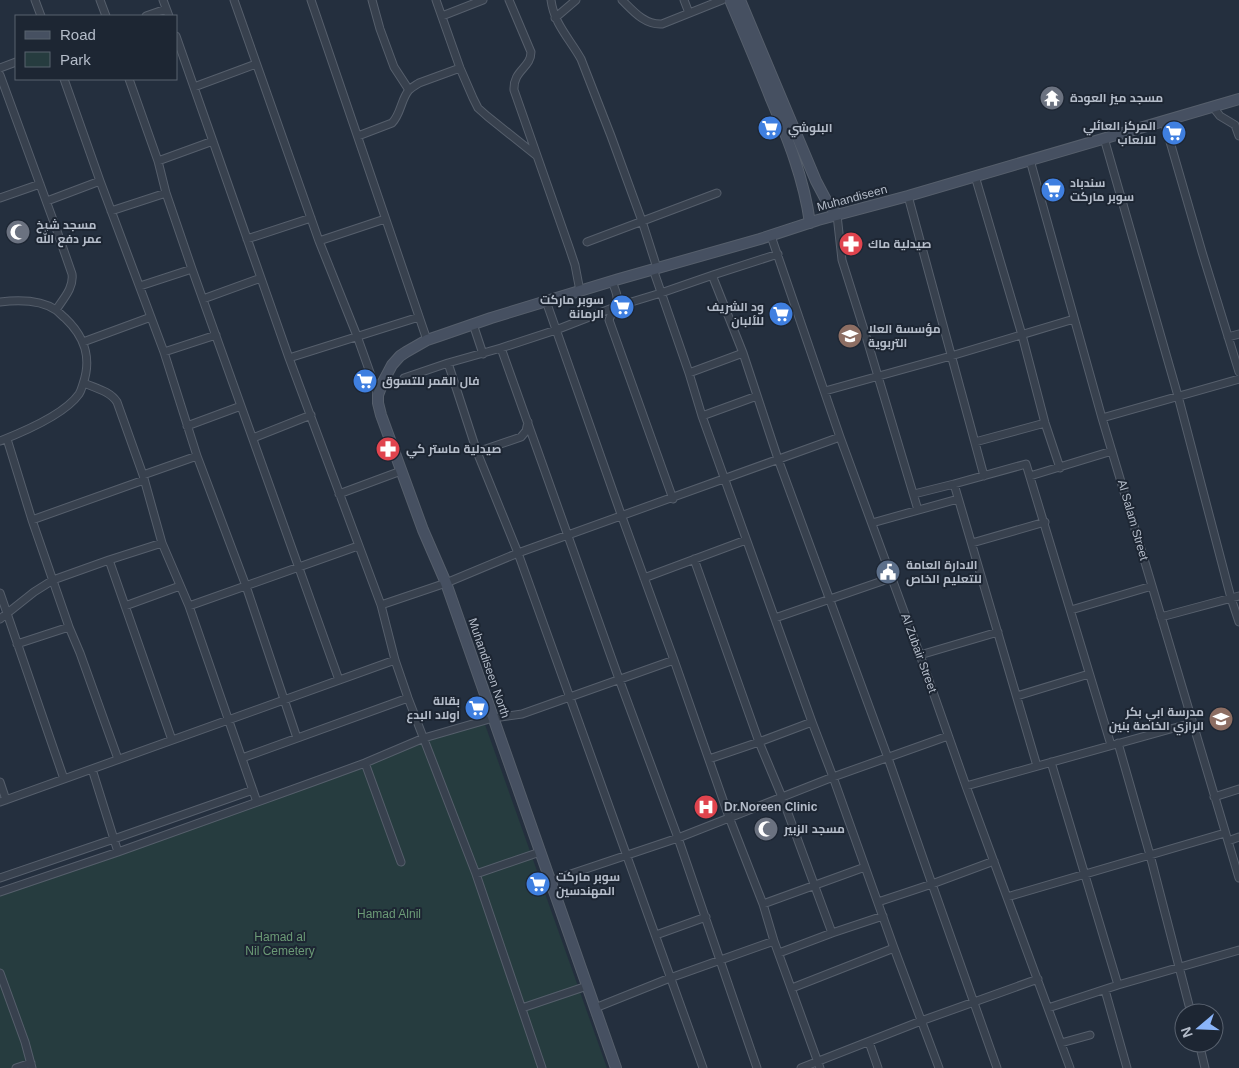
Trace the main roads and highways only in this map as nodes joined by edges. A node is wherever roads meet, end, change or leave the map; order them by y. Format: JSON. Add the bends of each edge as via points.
{"nodes":[{"id":1,"x":730,"y":0,"type":"edge"},
{"id":2,"x":740,"y":0,"type":"edge"},
{"id":3,"x":768,"y":78,"type":"junction"},
{"id":4,"x":1239,"y":99,"type":"edge"},
{"id":5,"x":837,"y":215,"type":"junction"},
{"id":6,"x":810,"y":223,"type":"junction"},
{"id":7,"x":378,"y":395,"type":"joint"},
{"id":8,"x":616,"y":1068,"type":"edge"}],
"edges":[{"from":1,"to":3,"type":"main road"},
{"from":2,"to":3,"type":"main road"},
{"from":3,"to":5,"type":"main road","via":[[826,200]]},
{"from":3,"to":6,"type":"main road","via":[[803,182]]},
{"from":4,"to":5,"type":"main road","name":"Muhandiseen"},
{"from":5,"to":6,"type":"main road","name":"Muhandiseen"},
{"from":6,"to":7,"type":"main road","name":"Muhandiseen","via":[[546,301],[427,340],[396,360]]},
{"from":7,"to":8,"type":"main road","name":"Muhandiseen North","via":[[381,415],[446,583]]}]}
